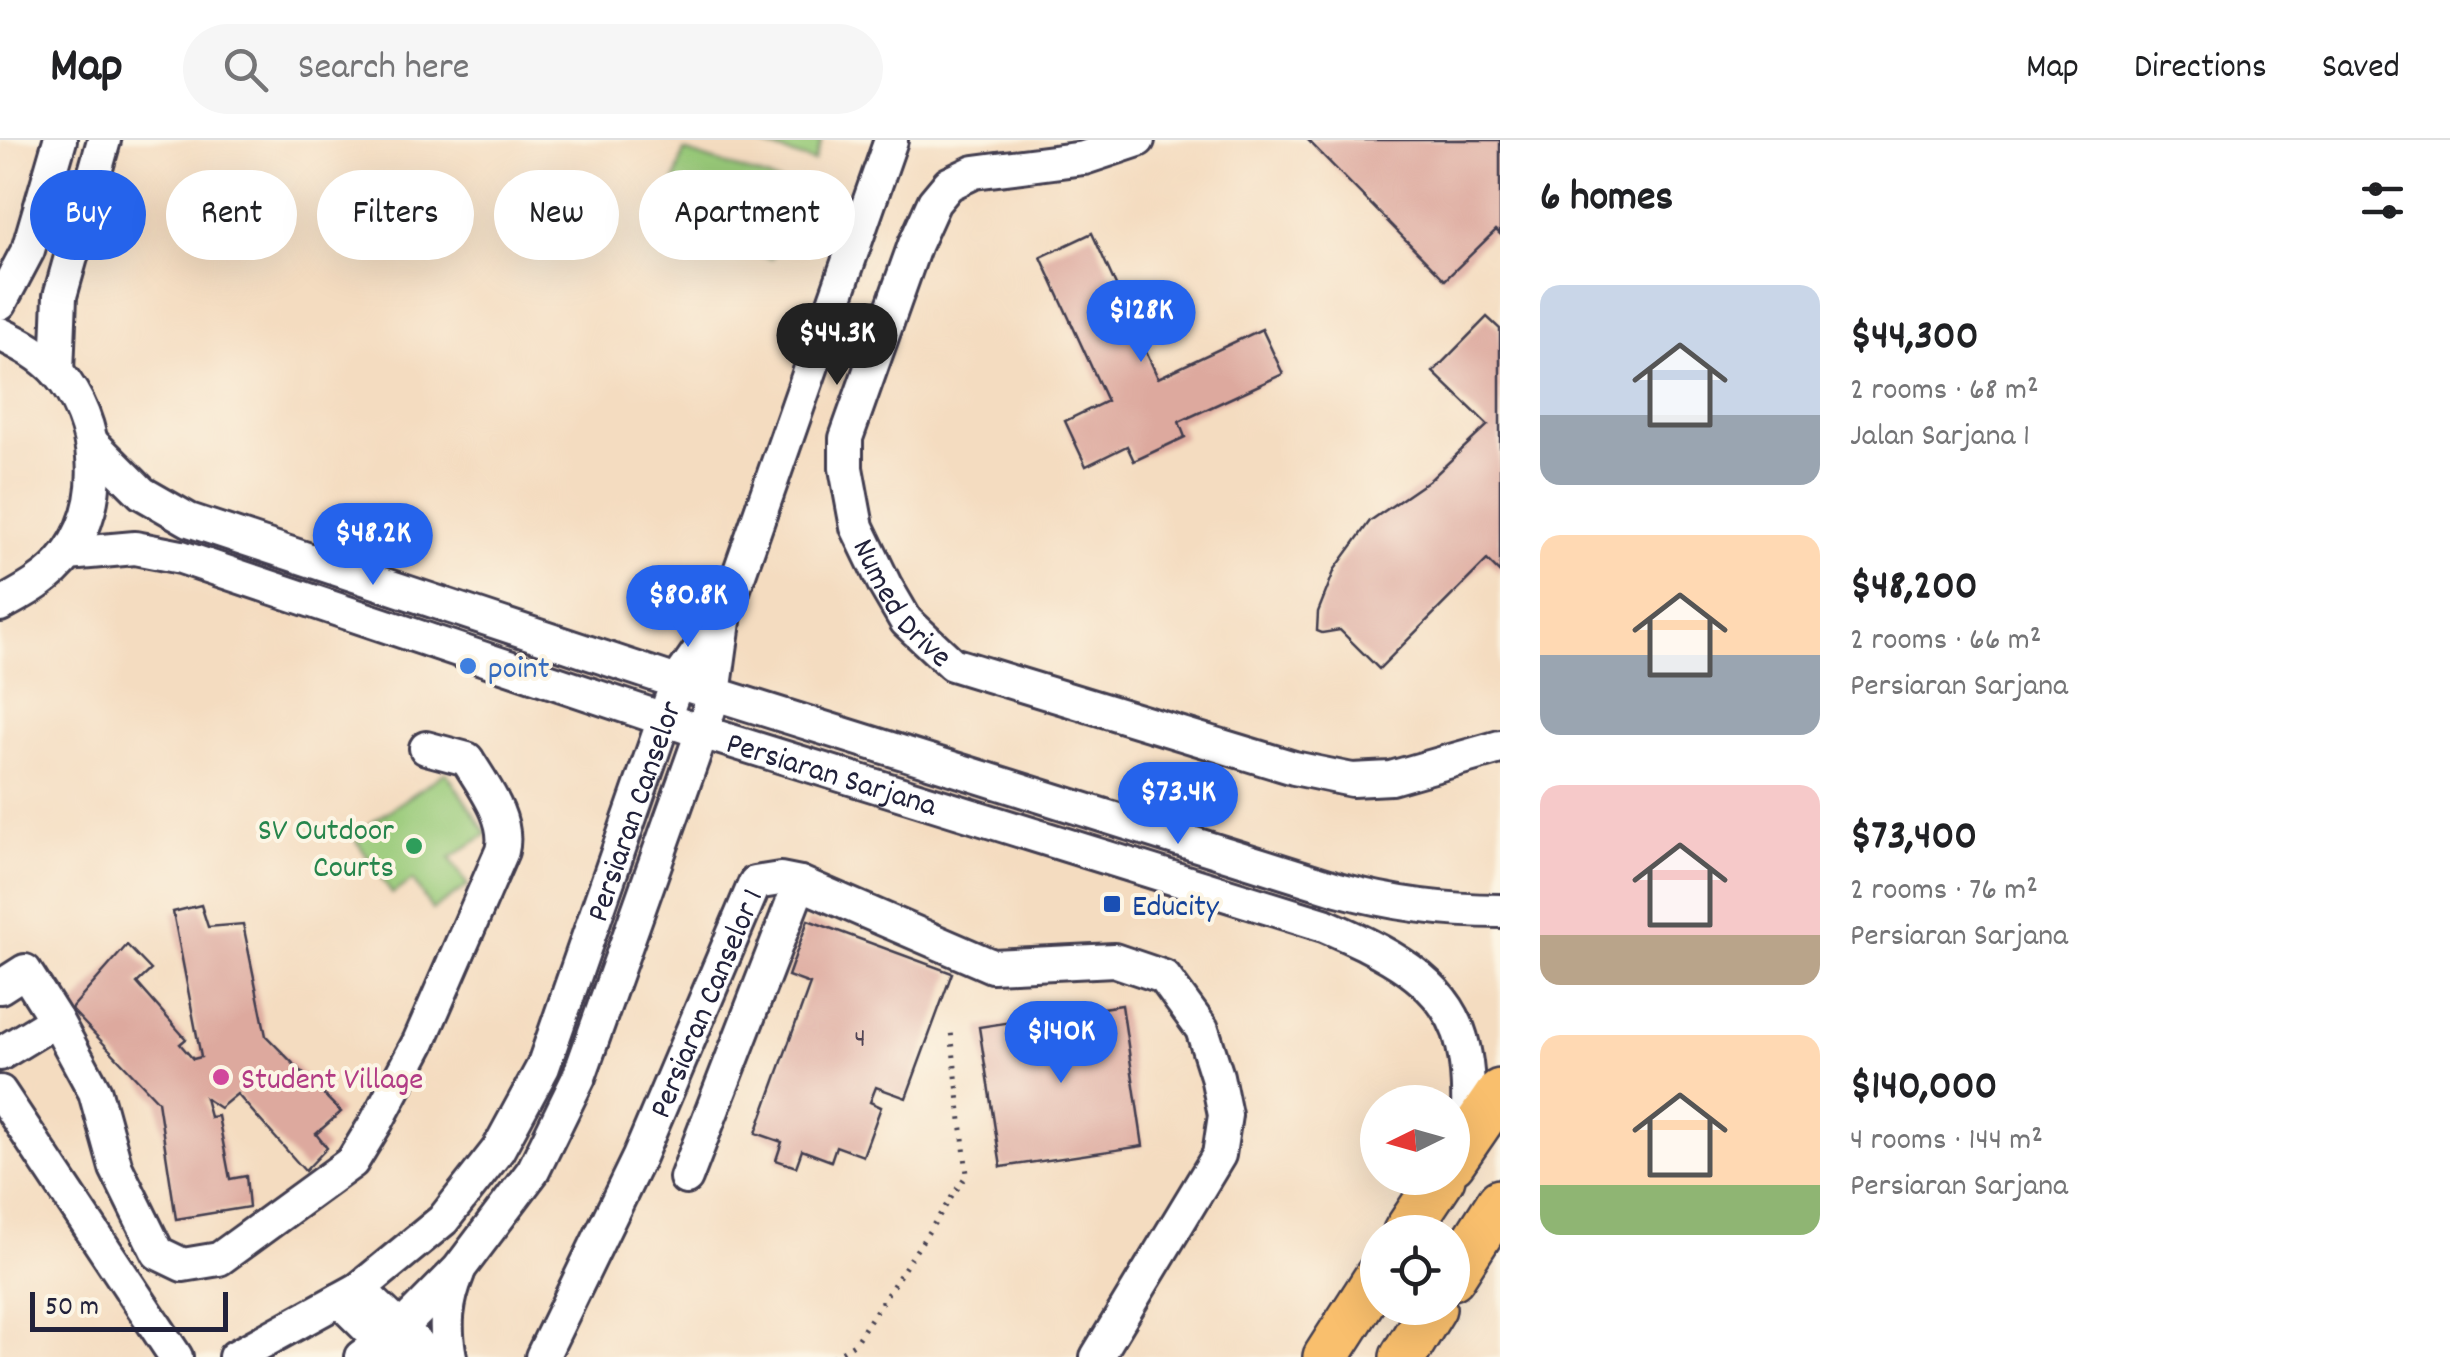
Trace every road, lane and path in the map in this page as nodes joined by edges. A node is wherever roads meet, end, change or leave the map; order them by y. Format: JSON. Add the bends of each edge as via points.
{"nodes":[{"id":1,"x":60,"y":140,"type":"edge"},
{"id":2,"x":104,"y":140,"type":"edge"},
{"id":3,"x":890,"y":140,"type":"edge"},
{"id":4,"x":1138,"y":140,"type":"edge"},
{"id":5,"x":0,"y":303,"type":"edge"},
{"id":6,"x":0,"y":334,"type":"edge"},
{"id":7,"x":57,"y":372,"type":"junction"},
{"id":8,"x":92,"y":443,"type":"junction"},
{"id":9,"x":68,"y":554,"type":"junction"},
{"id":10,"x":0,"y":605,"type":"edge"},
{"id":11,"x":725,"y":614,"type":"junction"},
{"id":12,"x":676,"y":682,"type":"junction"},
{"id":13,"x":714,"y":694,"type":"junction"},
{"id":14,"x":666,"y":719,"type":"junction"},
{"id":15,"x":702,"y":732,"type":"junction"},
{"id":16,"x":1500,"y":747,"type":"edge"},
{"id":17,"x":426,"y":748,"type":"dead end"},
{"id":18,"x":800,"y":883,"type":"junction"},
{"id":19,"x":1500,"y":912,"type":"edge"},
{"id":20,"x":710,"y":985,"type":"junction"},
{"id":21,"x":0,"y":986,"type":"edge"},
{"id":22,"x":56,"y":1020,"type":"junction"},
{"id":23,"x":747,"y":1024,"type":"junction"},
{"id":24,"x":951,"y":1031,"type":"dead end"},
{"id":25,"x":0,"y":1054,"type":"edge"},
{"id":26,"x":1466,"y":1085,"type":"edge"},
{"id":27,"x":0,"y":1092,"type":"edge"},
{"id":28,"x":1500,"y":1092,"type":"edge"},
{"id":29,"x":1470,"y":1136,"type":"edge"},
{"id":30,"x":686,"y":1178,"type":"dead end"},
{"id":31,"x":1500,"y":1202,"type":"edge"},
{"id":32,"x":1470,"y":1249,"type":"edge"},
{"id":33,"x":459,"y":1269,"type":"junction"},
{"id":34,"x":349,"y":1294,"type":"junction"},
{"id":35,"x":1360,"y":1304,"type":"edge"},
{"id":36,"x":1423,"y":1325,"type":"edge"},
{"id":37,"x":385,"y":1346,"type":"edge"},
{"id":38,"x":176,"y":1357,"type":"edge"},
{"id":39,"x":235,"y":1357,"type":"edge"},
{"id":40,"x":431,"y":1357,"type":"edge"},
{"id":41,"x":450,"y":1357,"type":"edge"},
{"id":42,"x":542,"y":1357,"type":"edge"},
{"id":43,"x":833,"y":1357,"type":"edge"},
{"id":44,"x":1097,"y":1357,"type":"edge"},
{"id":45,"x":1326,"y":1357,"type":"edge"},
{"id":46,"x":1403,"y":1357,"type":"edge"}],
"edges":[{"from":1,"to":5,"type":"street","via":[[28,250]]},
{"from":2,"to":7,"type":"street","via":[[60,296]]},
{"from":3,"to":11,"type":"street"},
{"from":4,"to":16,"type":"street","name":"Numed Drive","via":[[1084,158],[974,172],[949,184],[934,202],[846,438],[857,527],[906,621],[952,664],[1294,768],[1352,780],[1391,778]]},
{"from":6,"to":7,"type":"street"},
{"from":7,"to":8,"type":"street","via":[[80,406]]},
{"from":8,"to":9,"type":"street","via":[[94,482],[86,519]]},
{"from":8,"to":12,"type":"street","name":"Persiaran Sarjana","via":[[142,493],[190,520]]},
{"from":9,"to":10,"type":"street","via":[[36,586]]},
{"from":9,"to":14,"type":"street","name":"Persiaran Sarjana","via":[[135,548],[181,557]]},
{"from":11,"to":12,"type":"street","name":"Persiaran Canselor"},
{"from":11,"to":13,"type":"street","name":"Persiaran Canselor"},
{"from":12,"to":13,"type":"street","name":"Persiaran Sarjana"},
{"from":12,"to":14,"type":"street","name":"Persiaran Canselor"},
{"from":13,"to":15,"type":"street","name":"Persiaran Canselor"},
{"from":13,"to":19,"type":"street","name":"Persiaran Sarjana","via":[[1338,890],[1415,907]]},
{"from":14,"to":15,"type":"street","name":"Persiaran Sarjana"},
{"from":14,"to":34,"type":"street","name":"Persiaran Canselor","via":[[543,1067],[498,1150],[443,1220]]},
{"from":15,"to":26,"type":"street","name":"Persiaran Sarjana","via":[[1324,924],[1376,948],[1414,973],[1442,1003],[1458,1029]]},
{"from":15,"to":33,"type":"street","name":"Persiaran Canselor","via":[[580,1077],[532,1171]]},
{"from":17,"to":22,"type":"street","via":[[467,760],[506,837],[419,1042],[352,1162],[218,1258],[183,1265],[158,1253],[116,1168],[95,1092]]},
{"from":18,"to":20,"type":"street","name":"Persiaran Canselor 1","via":[[754,883]]},
{"from":18,"to":23,"type":"street"},
{"from":18,"to":44,"type":"street","name":"Persiaran Canselor 1","via":[[992,966],[1114,960],[1164,977],[1202,1029],[1225,1116],[1219,1155]]},
{"from":20,"to":23,"type":"street"},
{"from":20,"to":42,"type":"street","name":"Persiaran Canselor 1","via":[[639,1157]]},
{"from":21,"to":22,"type":"street","via":[[24,971]]},
{"from":22,"to":25,"type":"street"},
{"from":23,"to":30,"type":"street"},
{"from":24,"to":43,"type":"path","via":[[967,1174],[854,1344]]},
{"from":27,"to":38,"type":"street"},
{"from":28,"to":29,"type":"highway"},
{"from":31,"to":32,"type":"highway"},
{"from":33,"to":37,"type":"street","name":"Persiaran Canselor"},
{"from":33,"to":41,"type":"street","via":[[445,1323]]},
{"from":34,"to":37,"type":"street"},
{"from":34,"to":39,"type":"street","name":"Persiaran Canselor"},
{"from":35,"to":45,"type":"highway"},
{"from":36,"to":46,"type":"highway"},
{"from":37,"to":40,"type":"street"}]}
